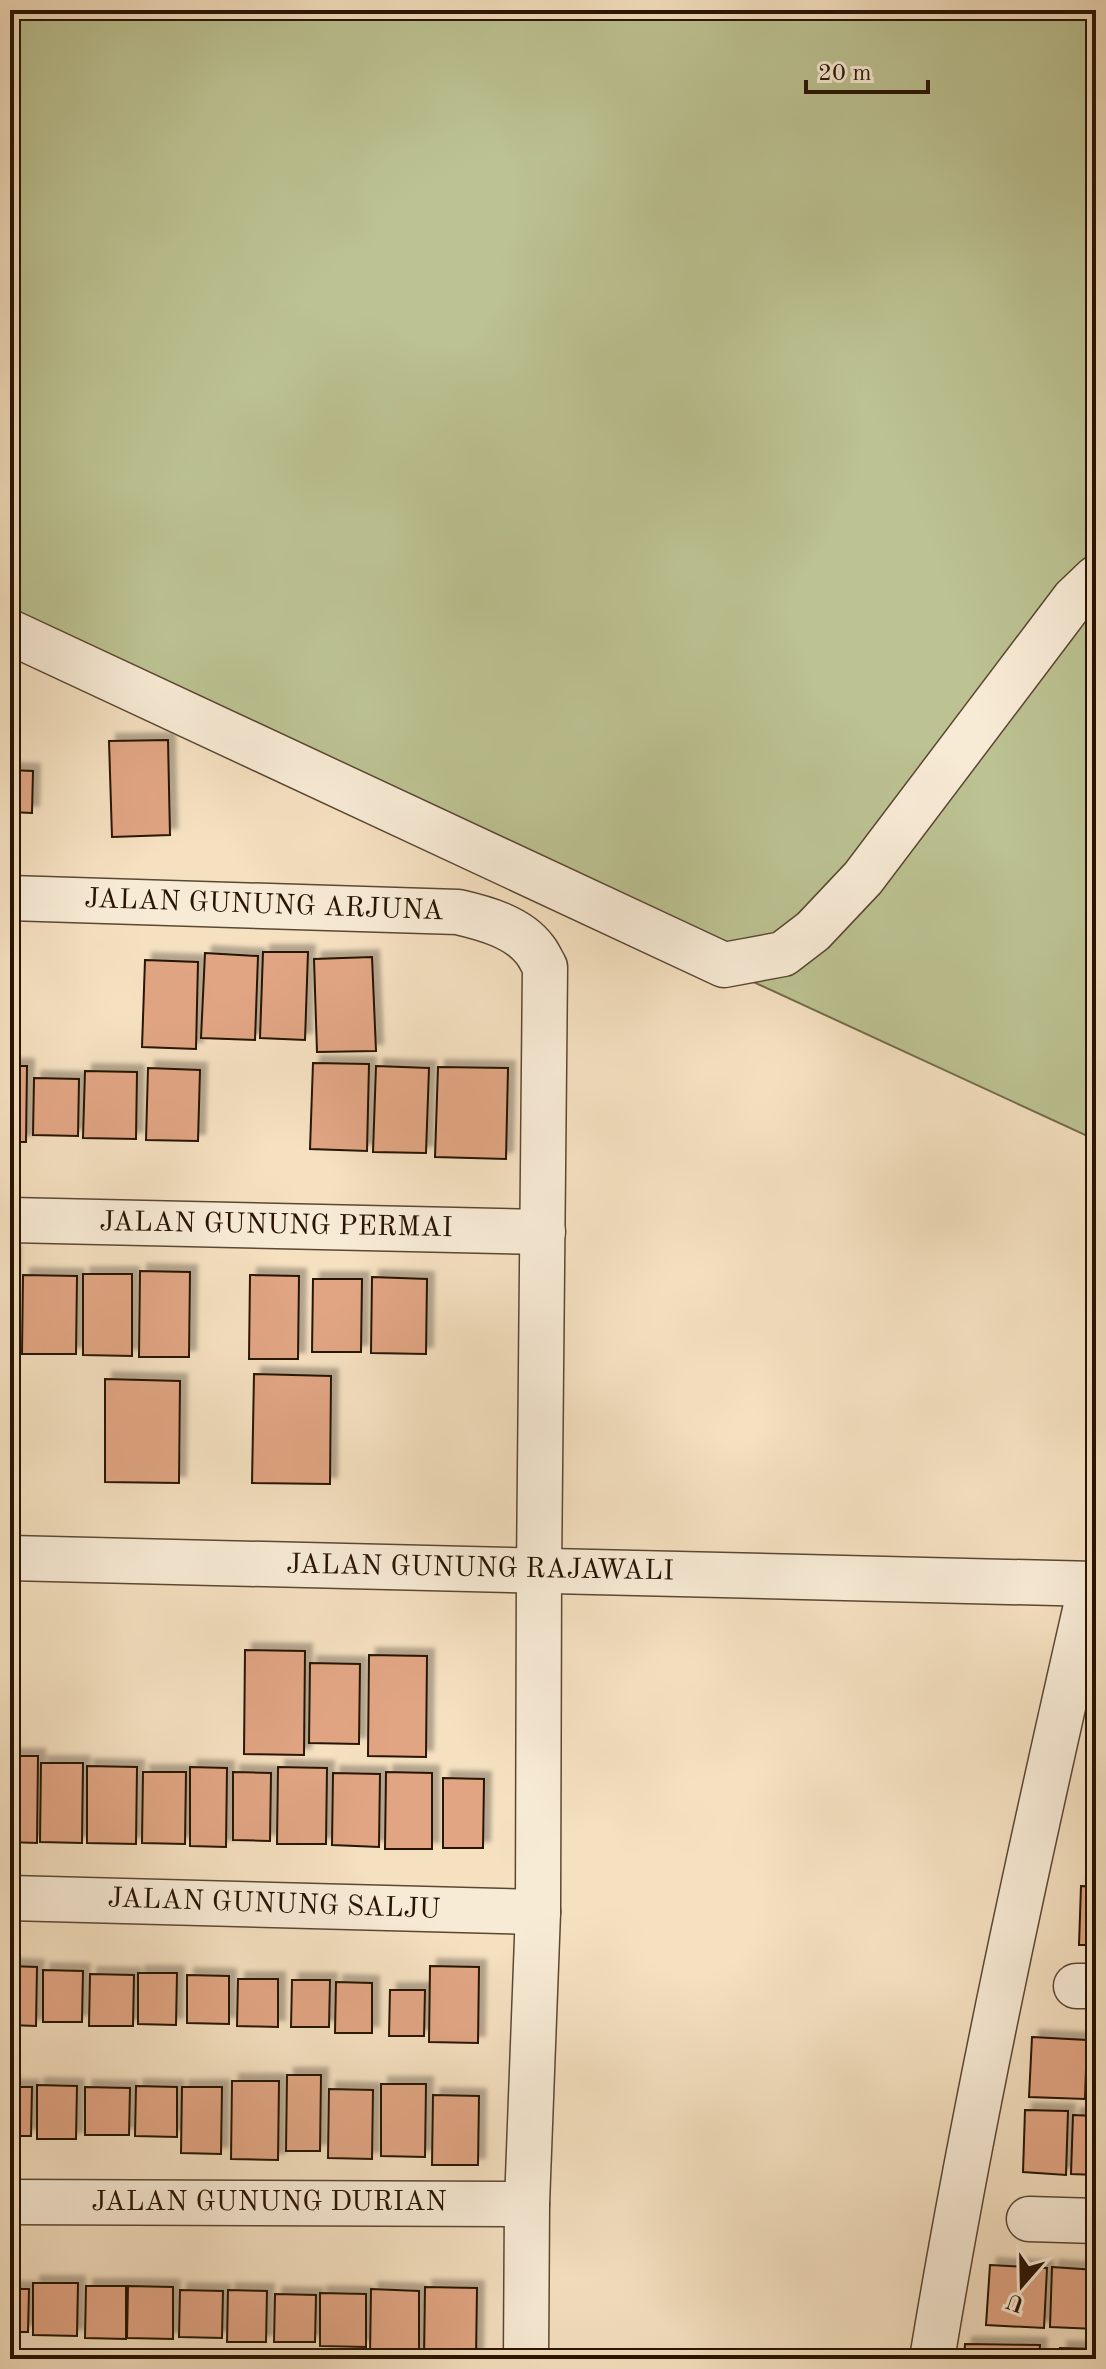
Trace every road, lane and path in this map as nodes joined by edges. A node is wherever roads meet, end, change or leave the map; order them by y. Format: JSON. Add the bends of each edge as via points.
{"nodes":[{"id":1,"x":1096,"y":578,"type":"edge"},
{"id":2,"x":10,"y":632,"type":"edge"},
{"id":3,"x":10,"y":898,"type":"edge"},
{"id":4,"x":10,"y":1220,"type":"edge"},
{"id":5,"x":543,"y":1232,"type":"junction"},
{"id":6,"x":10,"y":1558,"type":"edge"},
{"id":7,"x":539,"y":1571,"type":"junction"},
{"id":8,"x":1082,"y":1584,"type":"edge"},
{"id":9,"x":10,"y":1898,"type":"edge"},
{"id":10,"x":538,"y":1912,"type":"junction"},
{"id":11,"x":10,"y":2202,"type":"edge"},
{"id":12,"x":527,"y":2204,"type":"junction"},
{"id":13,"x":1029,"y":2219,"type":"dead end"},
{"id":14,"x":1096,"y":2221,"type":"edge"},
{"id":15,"x":935,"y":2344,"type":"edge"},
{"id":16,"x":526,"y":2359,"type":"edge"}],
"edges":[{"from":1,"to":2,"type":"street","via":[[1074,599],[863,878],[813,931],[783,954],[724,965]]},
{"from":3,"to":5,"type":"street","name":"JALAN GUNUNG ARJUNA","via":[[458,912],[514,932],[534,948],[545,967]]},
{"from":4,"to":5,"type":"street","name":"JALAN GUNUNG PERMAI"},
{"from":5,"to":7,"type":"street"},
{"from":6,"to":7,"type":"street","name":"JALAN GUNUNG RAJAWALI"},
{"from":7,"to":8,"type":"street","name":"JALAN GUNUNG RAJAWALI"},
{"from":7,"to":10,"type":"street"},
{"from":8,"to":15,"type":"street"},
{"from":9,"to":10,"type":"street","name":"JALAN GUNUNG SALJU"},
{"from":10,"to":12,"type":"street"},
{"from":11,"to":12,"type":"street","name":"JALAN GUNUNG DURIAN"},
{"from":12,"to":16,"type":"street"},
{"from":13,"to":14,"type":"street"}]}
